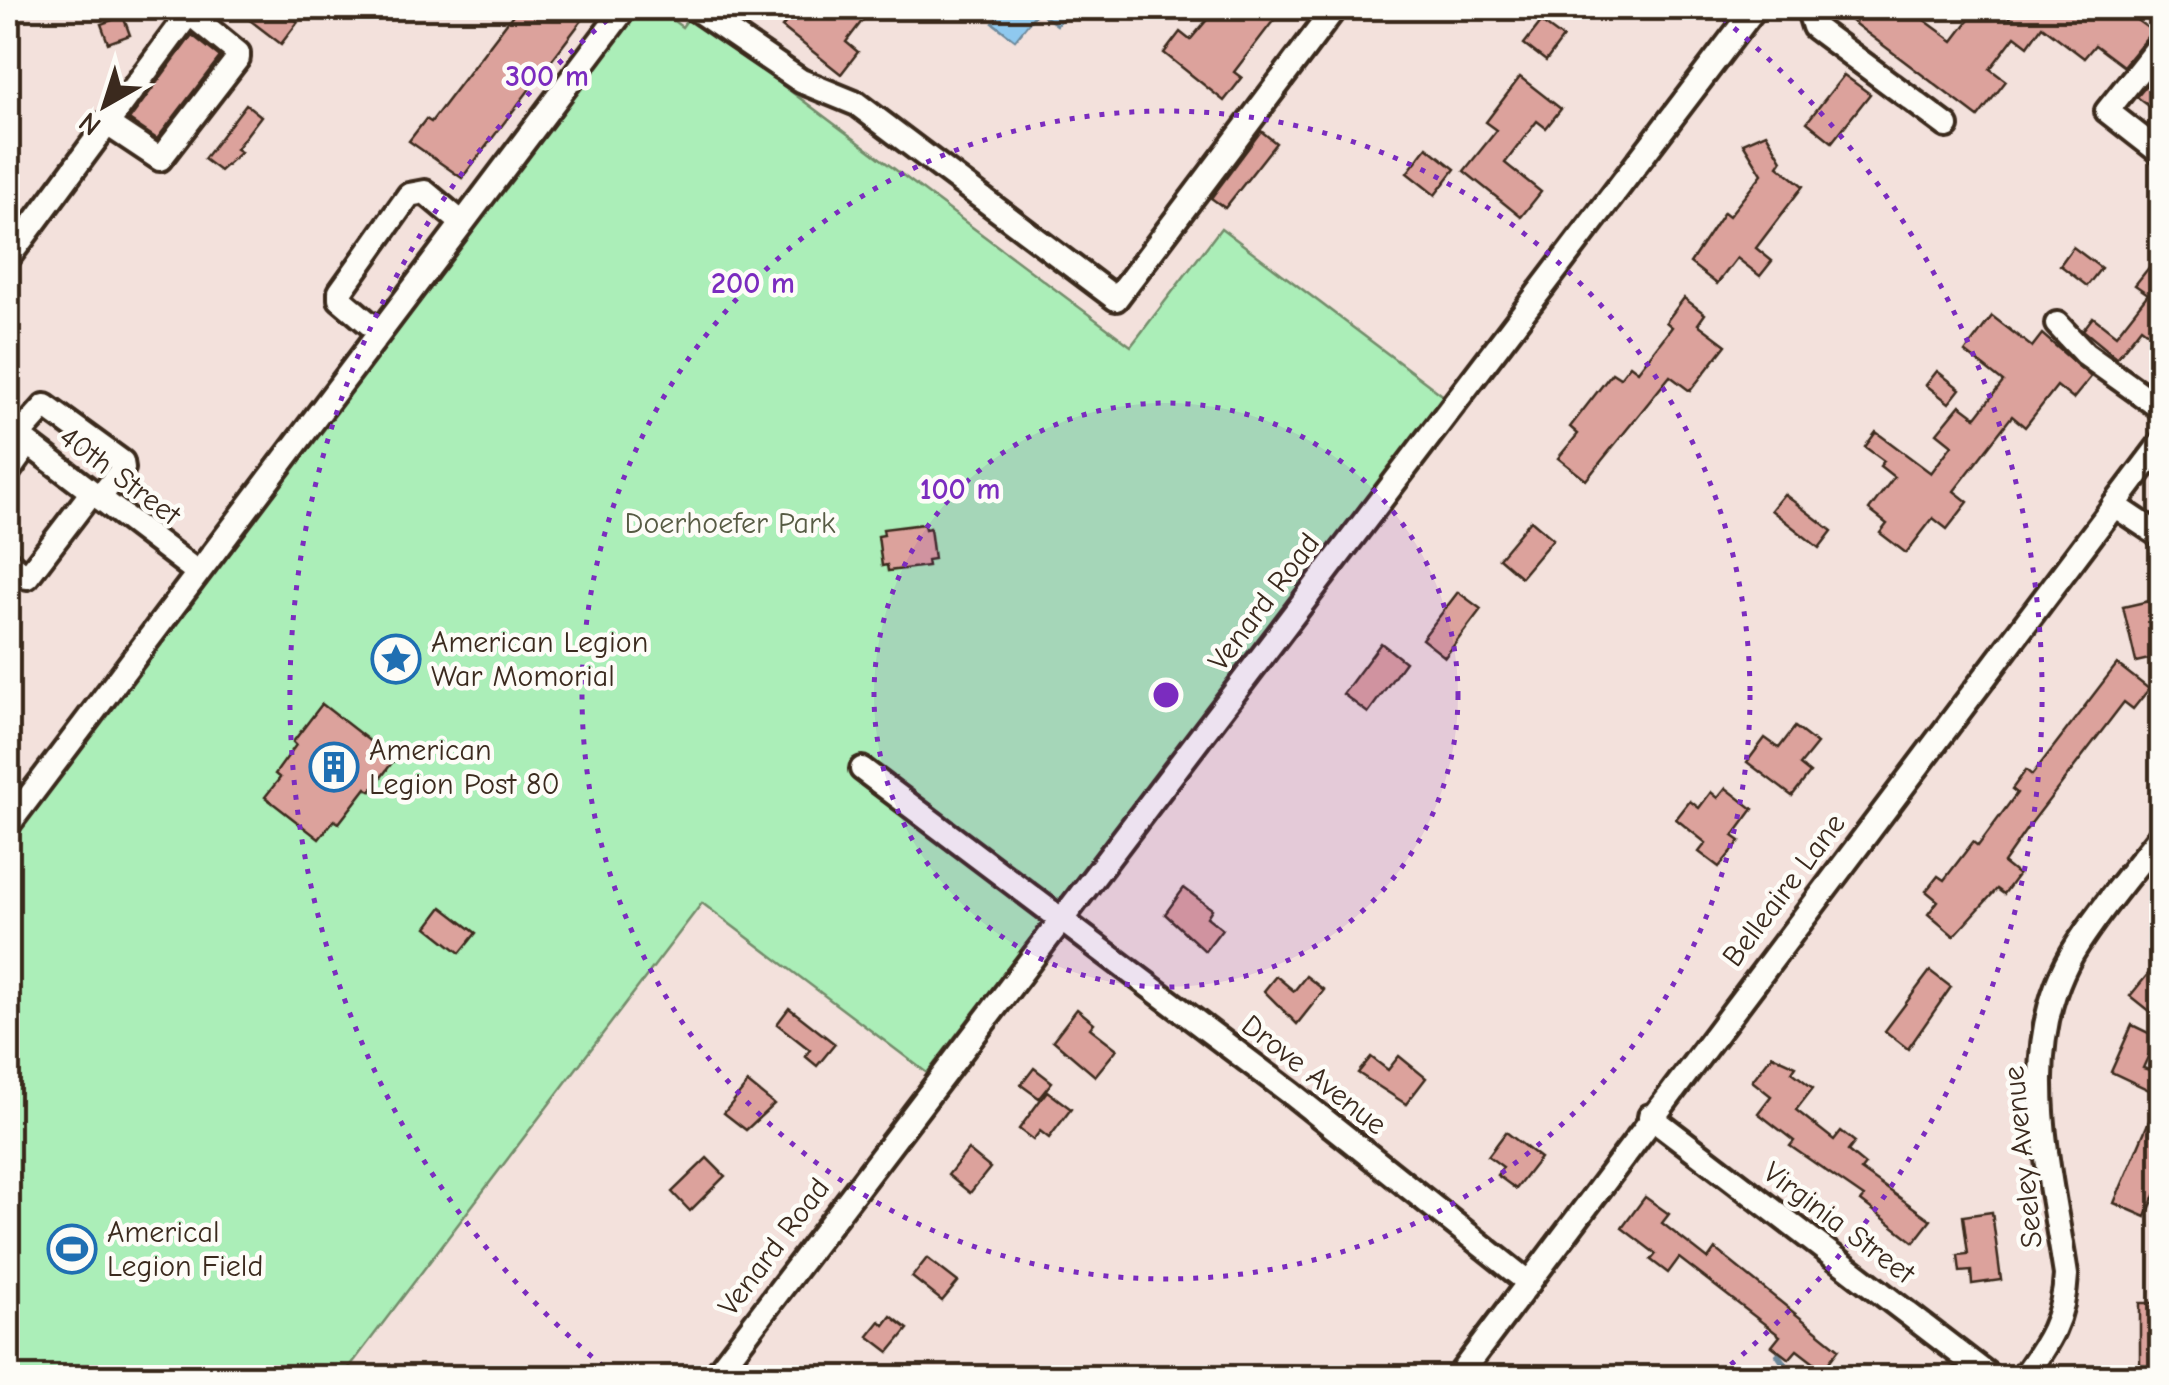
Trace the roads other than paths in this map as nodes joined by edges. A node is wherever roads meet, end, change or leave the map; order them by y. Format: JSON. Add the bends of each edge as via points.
{"nodes":[{"id":1,"x":626,"y":8,"type":"edge"},
{"id":2,"x":694,"y":8,"type":"edge"},
{"id":3,"x":1336,"y":8,"type":"edge"},
{"id":4,"x":1755,"y":8,"type":"edge"},
{"id":5,"x":1808,"y":8,"type":"edge"},
{"id":6,"x":191,"y":10,"type":"edge"},
{"id":7,"x":725,"y":17,"type":"edge"},
{"id":8,"x":2162,"y":42,"type":"edge"},
{"id":9,"x":106,"y":122,"type":"junction"},
{"id":10,"x":1947,"y":126,"type":"dead end"},
{"id":11,"x":2162,"y":154,"type":"edge"},
{"id":12,"x":462,"y":222,"type":"junction"},
{"id":13,"x":8,"y":258,"type":"edge"},
{"id":14,"x":2056,"y":324,"type":"dead end"},
{"id":15,"x":379,"y":332,"type":"junction"},
{"id":16,"x":2162,"y":409,"type":"edge"},
{"id":17,"x":18,"y":436,"type":"edge"},
{"id":18,"x":2162,"y":442,"type":"edge"},
{"id":19,"x":8,"y":472,"type":"edge"},
{"id":20,"x":95,"y":495,"type":"junction"},
{"id":21,"x":2114,"y":505,"type":"junction"},
{"id":22,"x":2162,"y":537,"type":"edge"},
{"id":23,"x":8,"y":562,"type":"edge"},
{"id":24,"x":197,"y":572,"type":"junction"},
{"id":25,"x":862,"y":770,"type":"dead end"},
{"id":26,"x":8,"y":824,"type":"edge"},
{"id":27,"x":2162,"y":833,"type":"edge"},
{"id":28,"x":1060,"y":919,"type":"junction"},
{"id":29,"x":1650,"y":1116,"type":"junction"},
{"id":30,"x":1529,"y":1283,"type":"junction"},
{"id":31,"x":714,"y":1378,"type":"edge"},
{"id":32,"x":1457,"y":1378,"type":"edge"},
{"id":33,"x":1992,"y":1378,"type":"edge"},
{"id":34,"x":2023,"y":1378,"type":"edge"}],
"edges":[{"from":1,"to":12,"type":"street"},
{"from":2,"to":7,"type":"street"},
{"from":3,"to":7,"type":"street","via":[[1116,300],[857,104],[801,82]]},
{"from":4,"to":28,"type":"street","name":"Venard Road"},
{"from":5,"to":10,"type":"street","via":[[1814,27]]},
{"from":6,"to":9,"type":"street"},
{"from":6,"to":9,"type":"street","via":[[238,53],[227,72],[160,159]]},
{"from":8,"to":11,"type":"street","via":[[2107,111]]},
{"from":9,"to":13,"type":"street"},
{"from":12,"to":15,"type":"street"},
{"from":12,"to":15,"type":"street","via":[[425,192],[409,195],[340,292]]},
{"from":14,"to":16,"type":"street","via":[[2085,354]]},
{"from":15,"to":24,"type":"street"},
{"from":17,"to":19,"type":"street"},
{"from":17,"to":20,"type":"street","name":"40th Street"},
{"from":17,"to":20,"type":"street","via":[[45,406],[122,462]]},
{"from":18,"to":21,"type":"street","name":"Belleaire Lane"},
{"from":20,"to":23,"type":"street","via":[[27,577]]},
{"from":20,"to":24,"type":"street","name":"40th Street"},
{"from":21,"to":22,"type":"street"},
{"from":21,"to":29,"type":"street","name":"Belleaire Lane"},
{"from":24,"to":26,"type":"street"},
{"from":25,"to":28,"type":"street","name":"Drove Avenue"},
{"from":27,"to":34,"type":"street","name":"Seeley Avenue","via":[[2077,945],[2051,1002],[2040,1091],[2065,1302],[2048,1344]]},
{"from":28,"to":30,"type":"street","name":"Drove Avenue"},
{"from":28,"to":31,"type":"street","name":"Venard Road"},
{"from":29,"to":30,"type":"street","name":"Belleaire Lane"},
{"from":29,"to":33,"type":"street","name":"Virginia Street"},
{"from":30,"to":32,"type":"street","name":"Belleaire Lane"}]}
